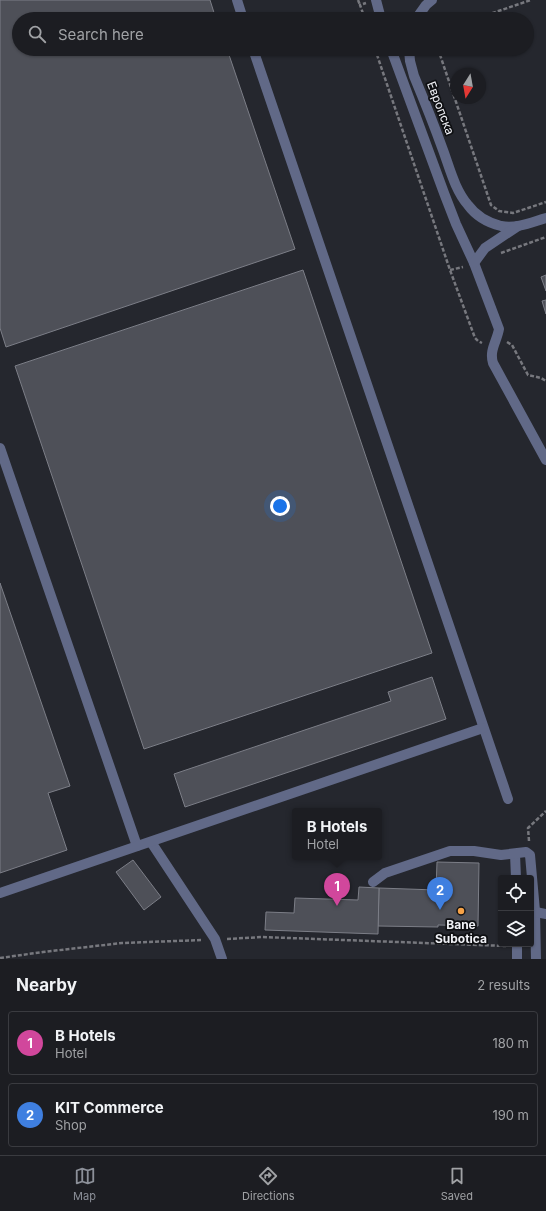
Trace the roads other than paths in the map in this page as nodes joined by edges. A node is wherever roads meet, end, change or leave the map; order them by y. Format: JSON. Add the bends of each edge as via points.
{"nodes":[{"id":1,"x":237,"y":0,"type":"edge"},
{"id":2,"x":376,"y":0,"type":"edge"},
{"id":3,"x":432,"y":0,"type":"edge"},
{"id":4,"x":241,"y":12,"type":"edge"},
{"id":5,"x":380,"y":12,"type":"edge"},
{"id":6,"x":421,"y":12,"type":"edge"},
{"id":7,"x":255,"y":56,"type":"edge"},
{"id":8,"x":393,"y":56,"type":"edge"},
{"id":9,"x":410,"y":56,"type":"edge"},
{"id":10,"x":410,"y":61,"type":"junction"},
{"id":11,"x":395,"y":62,"type":"junction"},
{"id":12,"x":459,"y":190,"type":"junction"},
{"id":13,"x":444,"y":193,"type":"junction"},
{"id":14,"x":546,"y":218,"type":"edge"},
{"id":15,"x":518,"y":226,"type":"junction"},
{"id":16,"x":474,"y":263,"type":"junction"},
{"id":17,"x":0,"y":448,"type":"edge"},
{"id":18,"x":546,"y":460,"type":"edge"},
{"id":19,"x":483,"y":728,"type":"junction"},
{"id":20,"x":508,"y":799,"type":"dead end"},
{"id":21,"x":151,"y":842,"type":"junction"},
{"id":22,"x":137,"y":846,"type":"junction"},
{"id":23,"x":515,"y":854,"type":"junction"},
{"id":24,"x":516,"y":875,"type":"edge"},
{"id":25,"x":531,"y":875,"type":"edge"},
{"id":26,"x":373,"y":882,"type":"dead end"},
{"id":27,"x":0,"y":893,"type":"edge"},
{"id":28,"x":534,"y":911,"type":"edge"},
{"id":29,"x":546,"y":914,"type":"edge"},
{"id":30,"x":534,"y":927,"type":"edge"},
{"id":31,"x":517,"y":947,"type":"edge"},
{"id":32,"x":222,"y":959,"type":"edge"},
{"id":33,"x":517,"y":959,"type":"edge"},
{"id":34,"x":536,"y":959,"type":"edge"}],
"edges":[{"from":1,"to":4,"type":"street"},
{"from":2,"to":5,"type":"street"},
{"from":3,"to":6,"type":"street"},
{"from":7,"to":19,"type":"street"},
{"from":8,"to":11,"type":"street"},
{"from":9,"to":10,"type":"street","name":"Европска"},
{"from":10,"to":11,"type":"street"},
{"from":10,"to":12,"type":"street","name":"Европска"},
{"from":11,"to":13,"type":"street"},
{"from":12,"to":13,"type":"street"},
{"from":12,"to":15,"type":"street","name":"Европска","via":[[478,216],[503,226]]},
{"from":13,"to":16,"type":"street"},
{"from":14,"to":15,"type":"street"},
{"from":15,"to":16,"type":"street","via":[[484,248]]},
{"from":16,"to":18,"type":"street","via":[[499,329],[491,357]]},
{"from":17,"to":22,"type":"street"},
{"from":19,"to":20,"type":"street"},
{"from":19,"to":21,"type":"street"},
{"from":21,"to":22,"type":"street"},
{"from":21,"to":32,"type":"street","via":[[215,939]]},
{"from":22,"to":27,"type":"street"},
{"from":23,"to":24,"type":"street"},
{"from":23,"to":25,"type":"street","via":[[526,852],[530,855]]},
{"from":23,"to":26,"type":"street","via":[[450,851],[385,874]]},
{"from":28,"to":29,"type":"street"},
{"from":30,"to":34,"type":"street"},
{"from":31,"to":33,"type":"street"}]}
